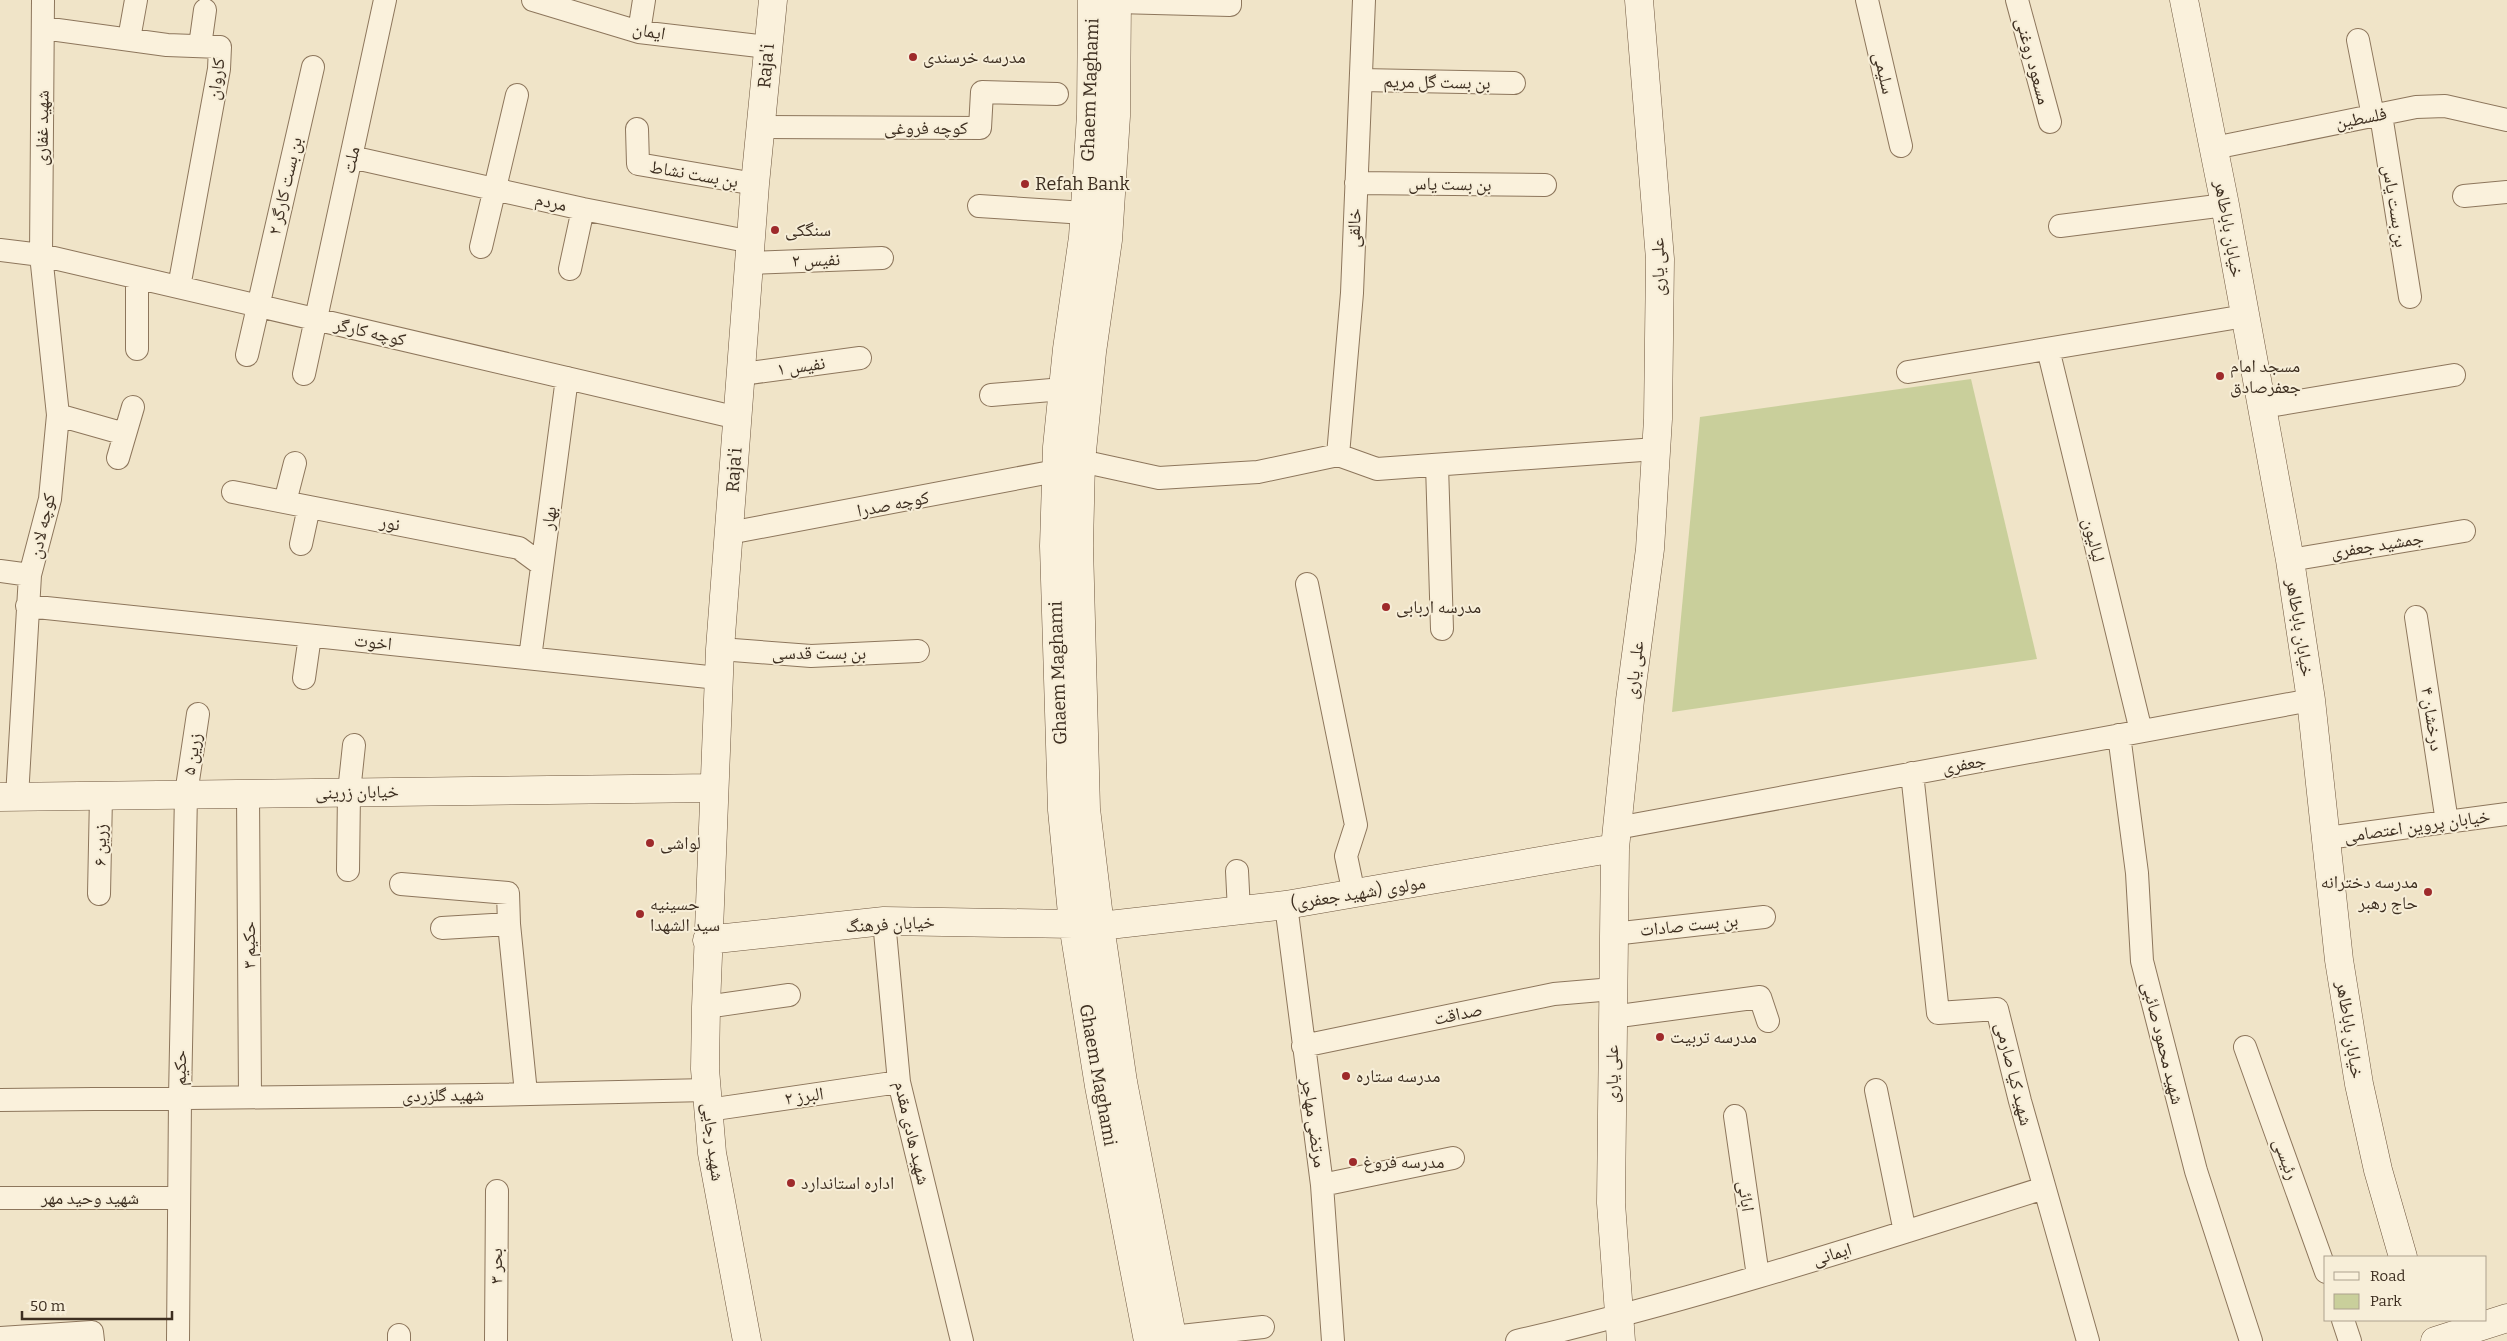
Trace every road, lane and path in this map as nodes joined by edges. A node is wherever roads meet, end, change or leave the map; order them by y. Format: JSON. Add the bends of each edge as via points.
{"nodes":[{"id":1,"x":43,"y":0,"type":"edge"},
{"id":2,"x":136,"y":0,"type":"edge"},
{"id":3,"x":385,"y":0,"type":"edge"},
{"id":4,"x":533,"y":0,"type":"edge"},
{"id":5,"x":644,"y":0,"type":"edge"},
{"id":6,"x":773,"y":0,"type":"edge"},
{"id":7,"x":1230,"y":0,"type":"edge"},
{"id":8,"x":1364,"y":0,"type":"edge"},
{"id":9,"x":1639,"y":0,"type":"edge"},
{"id":10,"x":1867,"y":0,"type":"edge"},
{"id":11,"x":2017,"y":0,"type":"edge"},
{"id":12,"x":2184,"y":0,"type":"edge"},
{"id":13,"x":1109,"y":1,"type":"edge"},
{"id":14,"x":206,"y":10,"type":"dead end"},
{"id":15,"x":43,"y":28,"type":"junction"},
{"id":16,"x":639,"y":32,"type":"junction"},
{"id":17,"x":129,"y":39,"type":"junction"},
{"id":18,"x":2358,"y":40,"type":"dead end"},
{"id":19,"x":200,"y":46,"type":"junction"},
{"id":20,"x":767,"y":47,"type":"junction"},
{"id":21,"x":313,"y":67,"type":"dead end"},
{"id":22,"x":1360,"y":80,"type":"junction"},
{"id":23,"x":1514,"y":83,"type":"dead end"},
{"id":24,"x":1057,"y":94,"type":"dead end"},
{"id":25,"x":517,"y":95,"type":"dead end"},
{"id":26,"x":2377,"y":115,"type":"junction"},
{"id":27,"x":2507,"y":120,"type":"edge"},
{"id":28,"x":2050,"y":122,"type":"dead end"},
{"id":29,"x":760,"y":127,"type":"junction"},
{"id":30,"x":636,"y":129,"type":"dead end"},
{"id":31,"x":1901,"y":146,"type":"dead end"},
{"id":32,"x":2214,"y":148,"type":"junction"},
{"id":33,"x":351,"y":157,"type":"junction"},
{"id":34,"x":1356,"y":183,"type":"junction"},
{"id":35,"x":755,"y":184,"type":"junction"},
{"id":36,"x":1545,"y":185,"type":"dead end"},
{"id":37,"x":494,"y":189,"type":"junction"},
{"id":38,"x":2507,"y":192,"type":"edge"},
{"id":39,"x":2464,"y":196,"type":"dead end"},
{"id":40,"x":2225,"y":205,"type":"junction"},
{"id":41,"x":979,"y":206,"type":"dead end"},
{"id":42,"x":583,"y":209,"type":"junction"},
{"id":43,"x":1085,"y":212,"type":"junction"},
{"id":44,"x":2060,"y":226,"type":"dead end"},
{"id":45,"x":481,"y":248,"type":"dead end"},
{"id":46,"x":0,"y":250,"type":"edge"},
{"id":47,"x":751,"y":252,"type":"junction"},
{"id":48,"x":41,"y":255,"type":"junction"},
{"id":49,"x":882,"y":258,"type":"dead end"},
{"id":50,"x":570,"y":269,"type":"dead end"},
{"id":51,"x":137,"y":278,"type":"junction"},
{"id":52,"x":180,"y":287,"type":"junction"},
{"id":53,"x":2410,"y":297,"type":"dead end"},
{"id":54,"x":257,"y":306,"type":"junction"},
{"id":55,"x":2245,"y":316,"type":"junction"},
{"id":56,"x":316,"y":319,"type":"junction"},
{"id":57,"x":136,"y":349,"type":"dead end"},
{"id":58,"x":2048,"y":349,"type":"junction"},
{"id":59,"x":1080,"y":350,"type":"junction"},
{"id":60,"x":247,"y":355,"type":"dead end"},
{"id":61,"x":860,"y":358,"type":"dead end"},
{"id":62,"x":1908,"y":372,"type":"dead end"},
{"id":63,"x":304,"y":374,"type":"dead end"},
{"id":64,"x":742,"y":374,"type":"junction"},
{"id":65,"x":2454,"y":375,"type":"dead end"},
{"id":66,"x":567,"y":378,"type":"junction"},
{"id":67,"x":1063,"y":389,"type":"junction"},
{"id":68,"x":991,"y":395,"type":"dead end"},
{"id":69,"x":133,"y":407,"type":"dead end"},
{"id":70,"x":2263,"y":407,"type":"junction"},
{"id":71,"x":58,"y":415,"type":"junction"},
{"id":72,"x":738,"y":418,"type":"junction"},
{"id":73,"x":125,"y":434,"type":"junction"},
{"id":74,"x":1656,"y":449,"type":"junction"},
{"id":75,"x":1338,"y":455,"type":"junction"},
{"id":76,"x":118,"y":458,"type":"dead end"},
{"id":77,"x":1081,"y":461,"type":"junction"},
{"id":78,"x":295,"y":463,"type":"dead end"},
{"id":79,"x":1437,"y":465,"type":"junction"},
{"id":80,"x":1056,"y":471,"type":"junction"},
{"id":81,"x":233,"y":492,"type":"dead end"},
{"id":82,"x":285,"y":502,"type":"junction"},
{"id":83,"x":309,"y":507,"type":"junction"},
{"id":84,"x":2464,"y":531,"type":"dead end"},
{"id":85,"x":730,"y":533,"type":"junction"},
{"id":86,"x":301,"y":544,"type":"dead end"},
{"id":87,"x":2290,"y":560,"type":"junction"},
{"id":88,"x":542,"y":565,"type":"junction"},
{"id":89,"x":0,"y":571,"type":"edge"},
{"id":90,"x":30,"y":575,"type":"junction"},
{"id":91,"x":1307,"y":584,"type":"dead end"},
{"id":92,"x":27,"y":606,"type":"junction"},
{"id":93,"x":2416,"y":617,"type":"dead end"},
{"id":94,"x":1442,"y":628,"type":"dead end"},
{"id":95,"x":310,"y":636,"type":"junction"},
{"id":96,"x":720,"y":649,"type":"junction"},
{"id":97,"x":918,"y":651,"type":"dead end"},
{"id":98,"x":530,"y":658,"type":"junction"},
{"id":99,"x":304,"y":678,"type":"dead end"},
{"id":100,"x":718,"y":678,"type":"junction"},
{"id":101,"x":2311,"y":700,"type":"junction"},
{"id":102,"x":198,"y":714,"type":"dead end"},
{"id":103,"x":2141,"y":731,"type":"junction"},
{"id":104,"x":2119,"y":735,"type":"junction"},
{"id":105,"x":354,"y":745,"type":"dead end"},
{"id":106,"x":1912,"y":773,"type":"junction"},
{"id":107,"x":714,"y":788,"type":"junction"},
{"id":108,"x":349,"y":792,"type":"junction"},
{"id":109,"x":186,"y":794,"type":"junction"},
{"id":110,"x":248,"y":794,"type":"junction"},
{"id":111,"x":101,"y":796,"type":"junction"},
{"id":112,"x":9,"y":797,"type":"edge"},
{"id":113,"x":2507,"y":814,"type":"edge"},
{"id":114,"x":2448,"y":822,"type":"junction"},
{"id":115,"x":1616,"y":838,"type":"junction"},
{"id":116,"x":2327,"y":838,"type":"junction"},
{"id":117,"x":348,"y":870,"type":"dead end"},
{"id":118,"x":1237,"y":871,"type":"dead end"},
{"id":119,"x":401,"y":884,"type":"dead end"},
{"id":120,"x":99,"y":894,"type":"dead end"},
{"id":121,"x":1354,"y":894,"type":"junction"},
{"id":122,"x":1286,"y":905,"type":"junction"},
{"id":123,"x":1239,"y":911,"type":"junction"},
{"id":124,"x":1764,"y":917,"type":"dead end"},
{"id":125,"x":884,"y":921,"type":"junction"},
{"id":126,"x":509,"y":924,"type":"junction"},
{"id":127,"x":1073,"y":924,"type":"junction"},
{"id":128,"x":1100,"y":926,"type":"junction"},
{"id":129,"x":442,"y":928,"type":"dead end"},
{"id":130,"x":1613,"y":934,"type":"junction"},
{"id":131,"x":707,"y":940,"type":"junction"},
{"id":132,"x":1613,"y":990,"type":"junction"},
{"id":133,"x":789,"y":995,"type":"dead end"},
{"id":134,"x":706,"y":1007,"type":"junction"},
{"id":135,"x":1612,"y":1018,"type":"junction"},
{"id":136,"x":1768,"y":1021,"type":"dead end"},
{"id":137,"x":1304,"y":1046,"type":"junction"},
{"id":138,"x":2245,"y":1047,"type":"dead end"},
{"id":139,"x":899,"y":1082,"type":"junction"},
{"id":140,"x":1876,"y":1090,"type":"dead end"},
{"id":141,"x":526,"y":1093,"type":"junction"},
{"id":142,"x":250,"y":1097,"type":"junction"},
{"id":143,"x":180,"y":1098,"type":"junction"},
{"id":144,"x":0,"y":1100,"type":"edge"},
{"id":145,"x":707,"y":1100,"type":"junction"},
{"id":146,"x":1735,"y":1116,"type":"dead end"},
{"id":147,"x":1118,"y":1124,"type":"junction"},
{"id":148,"x":1453,"y":1158,"type":"dead end"},
{"id":149,"x":1322,"y":1185,"type":"junction"},
{"id":150,"x":2044,"y":1188,"type":"junction"},
{"id":151,"x":497,"y":1191,"type":"dead end"},
{"id":152,"x":0,"y":1198,"type":"edge"},
{"id":153,"x":179,"y":1198,"type":"junction"},
{"id":154,"x":1905,"y":1232,"type":"junction"},
{"id":155,"x":2403,"y":1256,"type":"edge"},
{"id":156,"x":2324,"y":1266,"type":"edge"},
{"id":157,"x":1758,"y":1276,"type":"junction"},
{"id":158,"x":2343,"y":1321,"type":"edge"},
{"id":159,"x":2506,"y":1324,"type":"edge"},
{"id":160,"x":1263,"y":1327,"type":"dead end"},
{"id":161,"x":1620,"y":1329,"type":"edge"},
{"id":162,"x":2437,"y":1333,"type":"edge"},
{"id":163,"x":0,"y":1338,"type":"edge"},
{"id":164,"x":1164,"y":1340,"type":"edge"},
{"id":165,"x":93,"y":1341,"type":"edge"},
{"id":166,"x":178,"y":1341,"type":"edge"},
{"id":167,"x":496,"y":1341,"type":"edge"},
{"id":168,"x":746,"y":1341,"type":"edge"},
{"id":169,"x":962,"y":1341,"type":"edge"},
{"id":170,"x":1333,"y":1341,"type":"edge"},
{"id":171,"x":1517,"y":1341,"type":"edge"},
{"id":172,"x":2088,"y":1341,"type":"edge"},
{"id":173,"x":2251,"y":1341,"type":"edge"},
{"id":174,"x":2350,"y":1341,"type":"edge"}],
"edges":[{"from":1,"to":15,"type":"street","name":"شهید غفاری"},
{"from":2,"to":17,"type":"street"},
{"from":3,"to":33,"type":"street","name":"ملت"},
{"from":4,"to":16,"type":"street","name":"ایمان"},
{"from":5,"to":16,"type":"street"},
{"from":6,"to":20,"type":"main road","name":"Raja'i"},
{"from":7,"to":13,"type":"street","via":[[1230,5]]},
{"from":8,"to":22,"type":"street","name":"خالقی"},
{"from":9,"to":74,"type":"main road","name":"علی یاری","via":[[1660,259]]},
{"from":10,"to":31,"type":"street","name":"سلیمی"},
{"from":11,"to":28,"type":"street","name":"مسعود روغنی"},
{"from":12,"to":32,"type":"main road","name":"خیابان باباطاهر"},
{"from":13,"to":43,"type":"main road","name":"Ghaem Maghami","via":[[1091,115]]},
{"from":13,"to":59,"type":"main road","name":"Ghaem Maghami","via":[[1116,116],[1108,240]]},
{"from":14,"to":19,"type":"street"},
{"from":15,"to":17,"type":"street","name":"کاروان"},
{"from":15,"to":48,"type":"street","name":"شهید غفاری"},
{"from":16,"to":20,"type":"street","name":"ایمان"},
{"from":17,"to":19,"type":"street","name":"کاروان"},
{"from":18,"to":26,"type":"street","name":"بن بست یاس"},
{"from":19,"to":52,"type":"street","name":"کاروان","via":[[220,47],[219,69]]},
{"from":20,"to":29,"type":"main road","name":"Raja'i"},
{"from":21,"to":54,"type":"street","name":"بن بست کارگر ۲"},
{"from":22,"to":23,"type":"street","name":"بن بست گل مریم"},
{"from":22,"to":34,"type":"street","name":"خالقی"},
{"from":24,"to":29,"type":"street","name":"کوچه فروغی","via":[[982,92],[980,128]]},
{"from":25,"to":37,"type":"street"},
{"from":26,"to":27,"type":"street","name":"فلسطین","via":[[2445,106]]},
{"from":26,"to":32,"type":"street","name":"فلسطین"},
{"from":26,"to":53,"type":"street","name":"بن بست یاس"},
{"from":29,"to":35,"type":"main road","name":"Raja'i"},
{"from":30,"to":35,"type":"street","name":"بن بست نشاط","via":[[638,164]]},
{"from":32,"to":40,"type":"main road","name":"خیابان باباطاهر"},
{"from":33,"to":37,"type":"street","name":"مردم"},
{"from":33,"to":56,"type":"street","name":"ملت"},
{"from":34,"to":36,"type":"street","name":"بن بست یاس"},
{"from":34,"to":75,"type":"street","name":"خالقی","via":[[1352,293]]},
{"from":35,"to":47,"type":"main road","name":"Raja'i"},
{"from":37,"to":42,"type":"street","name":"مردم"},
{"from":37,"to":45,"type":"street"},
{"from":38,"to":39,"type":"street"},
{"from":40,"to":44,"type":"street"},
{"from":40,"to":55,"type":"main road","name":"خیابان باباطاهر"},
{"from":41,"to":43,"type":"street"},
{"from":42,"to":47,"type":"street","name":"مردم"},
{"from":42,"to":50,"type":"street"},
{"from":43,"to":59,"type":"main road","name":"Ghaem Maghami"},
{"from":46,"to":48,"type":"street","name":"کوچه کارگر"},
{"from":47,"to":49,"type":"street","name":"نفیس ۲"},
{"from":47,"to":64,"type":"main road","name":"Raja'i"},
{"from":48,"to":51,"type":"street","name":"کوچه کارگر"},
{"from":48,"to":71,"type":"street","name":"کوچه لادن"},
{"from":51,"to":52,"type":"street","name":"کوچه کارگر"},
{"from":51,"to":57,"type":"street"},
{"from":52,"to":54,"type":"street","name":"کوچه کارگر"},
{"from":54,"to":56,"type":"street","name":"کوچه کارگر"},
{"from":54,"to":60,"type":"street","name":"بن بست کارگر ۲"},
{"from":55,"to":58,"type":"street"},
{"from":55,"to":70,"type":"main road","name":"خیابان باباطاهر"},
{"from":56,"to":63,"type":"street","name":"ملت"},
{"from":56,"to":66,"type":"street","name":"کوچه کارگر"},
{"from":58,"to":62,"type":"street"},
{"from":58,"to":103,"type":"street","name":"لیالیون"},
{"from":59,"to":67,"type":"main road","name":"Ghaem Maghami"},
{"from":59,"to":77,"type":"main road","name":"Ghaem Maghami"},
{"from":61,"to":64,"type":"street","name":"نفیس ‍۱"},
{"from":64,"to":72,"type":"main road","name":"Raja'i"},
{"from":65,"to":70,"type":"street"},
{"from":66,"to":72,"type":"street","name":"کوچه کارگر"},
{"from":66,"to":88,"type":"street","name":"بهار"},
{"from":67,"to":68,"type":"street"},
{"from":67,"to":80,"type":"main road","name":"Ghaem Maghami"},
{"from":69,"to":73,"type":"street"},
{"from":70,"to":87,"type":"main road","name":"خیابان باباطاهر"},
{"from":71,"to":73,"type":"street"},
{"from":71,"to":90,"type":"street","name":"کوچه لادن","via":[[50,499]]},
{"from":72,"to":85,"type":"main road","name":"Raja'i"},
{"from":73,"to":76,"type":"street"},
{"from":74,"to":79,"type":"street"},
{"from":74,"to":115,"type":"main road","name":"علی یاری","via":[[1650,550]]},
{"from":75,"to":77,"type":"street","via":[[1258,472],[1159,478]]},
{"from":75,"to":79,"type":"street","via":[[1377,470]]},
{"from":77,"to":128,"type":"main road","name":"Ghaem Maghami","via":[[1079,546],[1086,809]]},
{"from":78,"to":82,"type":"street"},
{"from":79,"to":94,"type":"street"},
{"from":80,"to":85,"type":"street","name":"کوچه صدرا"},
{"from":80,"to":127,"type":"main road","name":"Ghaem Maghami","via":[[1054,546],[1062,810]]},
{"from":81,"to":82,"type":"street","name":"نور"},
{"from":82,"to":83,"type":"street","name":"نور"},
{"from":83,"to":86,"type":"street"},
{"from":83,"to":88,"type":"street","name":"نور","via":[[519,548]]},
{"from":84,"to":87,"type":"street","name":"جمشید جعفری"},
{"from":85,"to":96,"type":"main road","name":"Raja'i"},
{"from":87,"to":101,"type":"main road","name":"خیابان باباطاهر"},
{"from":88,"to":98,"type":"street","name":"بهار"},
{"from":89,"to":90,"type":"street"},
{"from":90,"to":92,"type":"street","name":"کوچه لادن"},
{"from":91,"to":121,"type":"street","via":[[1356,825],[1346,856]]},
{"from":92,"to":95,"type":"street","name":"اخوت"},
{"from":92,"to":112,"type":"street","name":"کوچه لادن"},
{"from":93,"to":114,"type":"street","name":"درخشان ۴"},
{"from":95,"to":98,"type":"street","name":"اخوت"},
{"from":95,"to":99,"type":"street"},
{"from":96,"to":97,"type":"street","name":"بن بست قدسی","via":[[810,656]]},
{"from":96,"to":100,"type":"main road","name":"Raja'i"},
{"from":98,"to":100,"type":"street","name":"اخوت"},
{"from":100,"to":107,"type":"main road","name":"Raja'i"},
{"from":101,"to":103,"type":"street","name":"جعفری"},
{"from":101,"to":116,"type":"main road","name":"خیابان باباطاهر"},
{"from":102,"to":109,"type":"street","name":"زرین ۵"},
{"from":103,"to":104,"type":"street","name":"جعفری"},
{"from":104,"to":106,"type":"street","name":"جعفری"},
{"from":104,"to":173,"type":"street","name":"شهید محمود صائبی","via":[[2137,873],[2142,961],[2196,1171]]},
{"from":105,"to":108,"type":"street"},
{"from":106,"to":115,"type":"street","name":"جعفری"},
{"from":106,"to":150,"type":"street","name":"شهید کیا صارمی","via":[[1938,1013],[1997,1009]]},
{"from":107,"to":108,"type":"main road","name":"خیابان زرینی"},
{"from":107,"to":131,"type":"main road","name":"Raja'i"},
{"from":108,"to":110,"type":"main road","name":"خیابان زرینی"},
{"from":108,"to":117,"type":"street"},
{"from":109,"to":110,"type":"main road","name":"خیابان زرینی"},
{"from":109,"to":111,"type":"main road","name":"خیابان زرینی"},
{"from":109,"to":143,"type":"street","name":"حکیم"},
{"from":110,"to":142,"type":"street","name":"حکیم ۳"},
{"from":111,"to":112,"type":"main road","name":"خیابان زرینی"},
{"from":111,"to":120,"type":"street","name":"زرین ۶"},
{"from":113,"to":114,"type":"street","name":"خیابان پروین اعتصامی"},
{"from":114,"to":116,"type":"street","name":"خیابان پروین اعتصامی"},
{"from":115,"to":121,"type":"main road","name":"مولوی (شهید جعفری)"},
{"from":115,"to":130,"type":"main road","name":"علی یاری"},
{"from":116,"to":155,"type":"main road","name":"خیابان باباطاهر","via":[[2339,960],[2359,1084],[2378,1170]]},
{"from":118,"to":123,"type":"street"},
{"from":119,"to":126,"type":"street","via":[[508,893]]},
{"from":121,"to":122,"type":"main road","name":"مولوی (شهید جعفری)"},
{"from":122,"to":123,"type":"main road","name":"مولوی (شهید جعفری)"},
{"from":122,"to":137,"type":"street","name":"مرتضی مهاجر"},
{"from":123,"to":128,"type":"main road","name":"مولوی (شهید جعفری)"},
{"from":124,"to":130,"type":"street","name":"بن بست صادات"},
{"from":125,"to":127,"type":"main road","name":"خیابان فرهنگ"},
{"from":125,"to":131,"type":"main road","name":"خیابان فرهنگ"},
{"from":125,"to":139,"type":"street","name":"شهید هادی مقدم"},
{"from":126,"to":129,"type":"street"},
{"from":126,"to":141,"type":"street"},
{"from":127,"to":147,"type":"main road","name":"Ghaem Maghami"},
{"from":128,"to":147,"type":"main road","name":"Ghaem Maghami"},
{"from":130,"to":132,"type":"main road","name":"علی یاری"},
{"from":131,"to":134,"type":"main road","name":"شهید رجایی"},
{"from":132,"to":135,"type":"main road","name":"علی یاری"},
{"from":132,"to":137,"type":"street","name":"صداقت","via":[[1554,994]]},
{"from":133,"to":134,"type":"street"},
{"from":134,"to":145,"type":"main road","name":"شهید رجایی"},
{"from":135,"to":136,"type":"street","via":[[1760,997]]},
{"from":135,"to":161,"type":"main road","name":"علی یاری","via":[[1611,1203]]},
{"from":137,"to":149,"type":"street","name":"مرتضی مهاجر"},
{"from":138,"to":156,"type":"street","name":"رئیسی"},
{"from":139,"to":145,"type":"street","name":"البرز ۲"},
{"from":139,"to":169,"type":"street","name":"شهید هادی مقدم"},
{"from":140,"to":154,"type":"street"},
{"from":141,"to":142,"type":"street","name":"شهید گلزردی"},
{"from":141,"to":145,"type":"street","name":"شهید گلزردی"},
{"from":142,"to":143,"type":"street","name":"شهید گلزردی"},
{"from":143,"to":144,"type":"street","name":"شهید گلزردی"},
{"from":143,"to":153,"type":"street","name":"حکیم"},
{"from":145,"to":168,"type":"main road","name":"شهید رجایی","via":[[712,1152]]},
{"from":146,"to":157,"type":"street","name":"ابائی"},
{"from":147,"to":164,"type":"main road","name":"Ghaem Maghami"},
{"from":148,"to":149,"type":"street"},
{"from":149,"to":170,"type":"street","name":"مرتضی مهاجر"},
{"from":150,"to":154,"type":"street","name":"ایمانی"},
{"from":150,"to":172,"type":"street","name":"شهید کیا صارمی"},
{"from":151,"to":167,"type":"street","name":"بحر ۳"},
{"from":152,"to":153,"type":"street","name":"شهید وحید مهر"},
{"from":153,"to":166,"type":"street","name":"حکیم"},
{"from":154,"to":157,"type":"street","name":"ایمانی"},
{"from":157,"to":161,"type":"street","name":"ایمانی"},
{"from":158,"to":174,"type":"street"},
{"from":159,"to":162,"type":"main road"},
{"from":160,"to":164,"type":"street"},
{"from":161,"to":171,"type":"street","name":"ایمانی"},
{"from":163,"to":165,"type":"street","via":[[92,1332]]}]}
